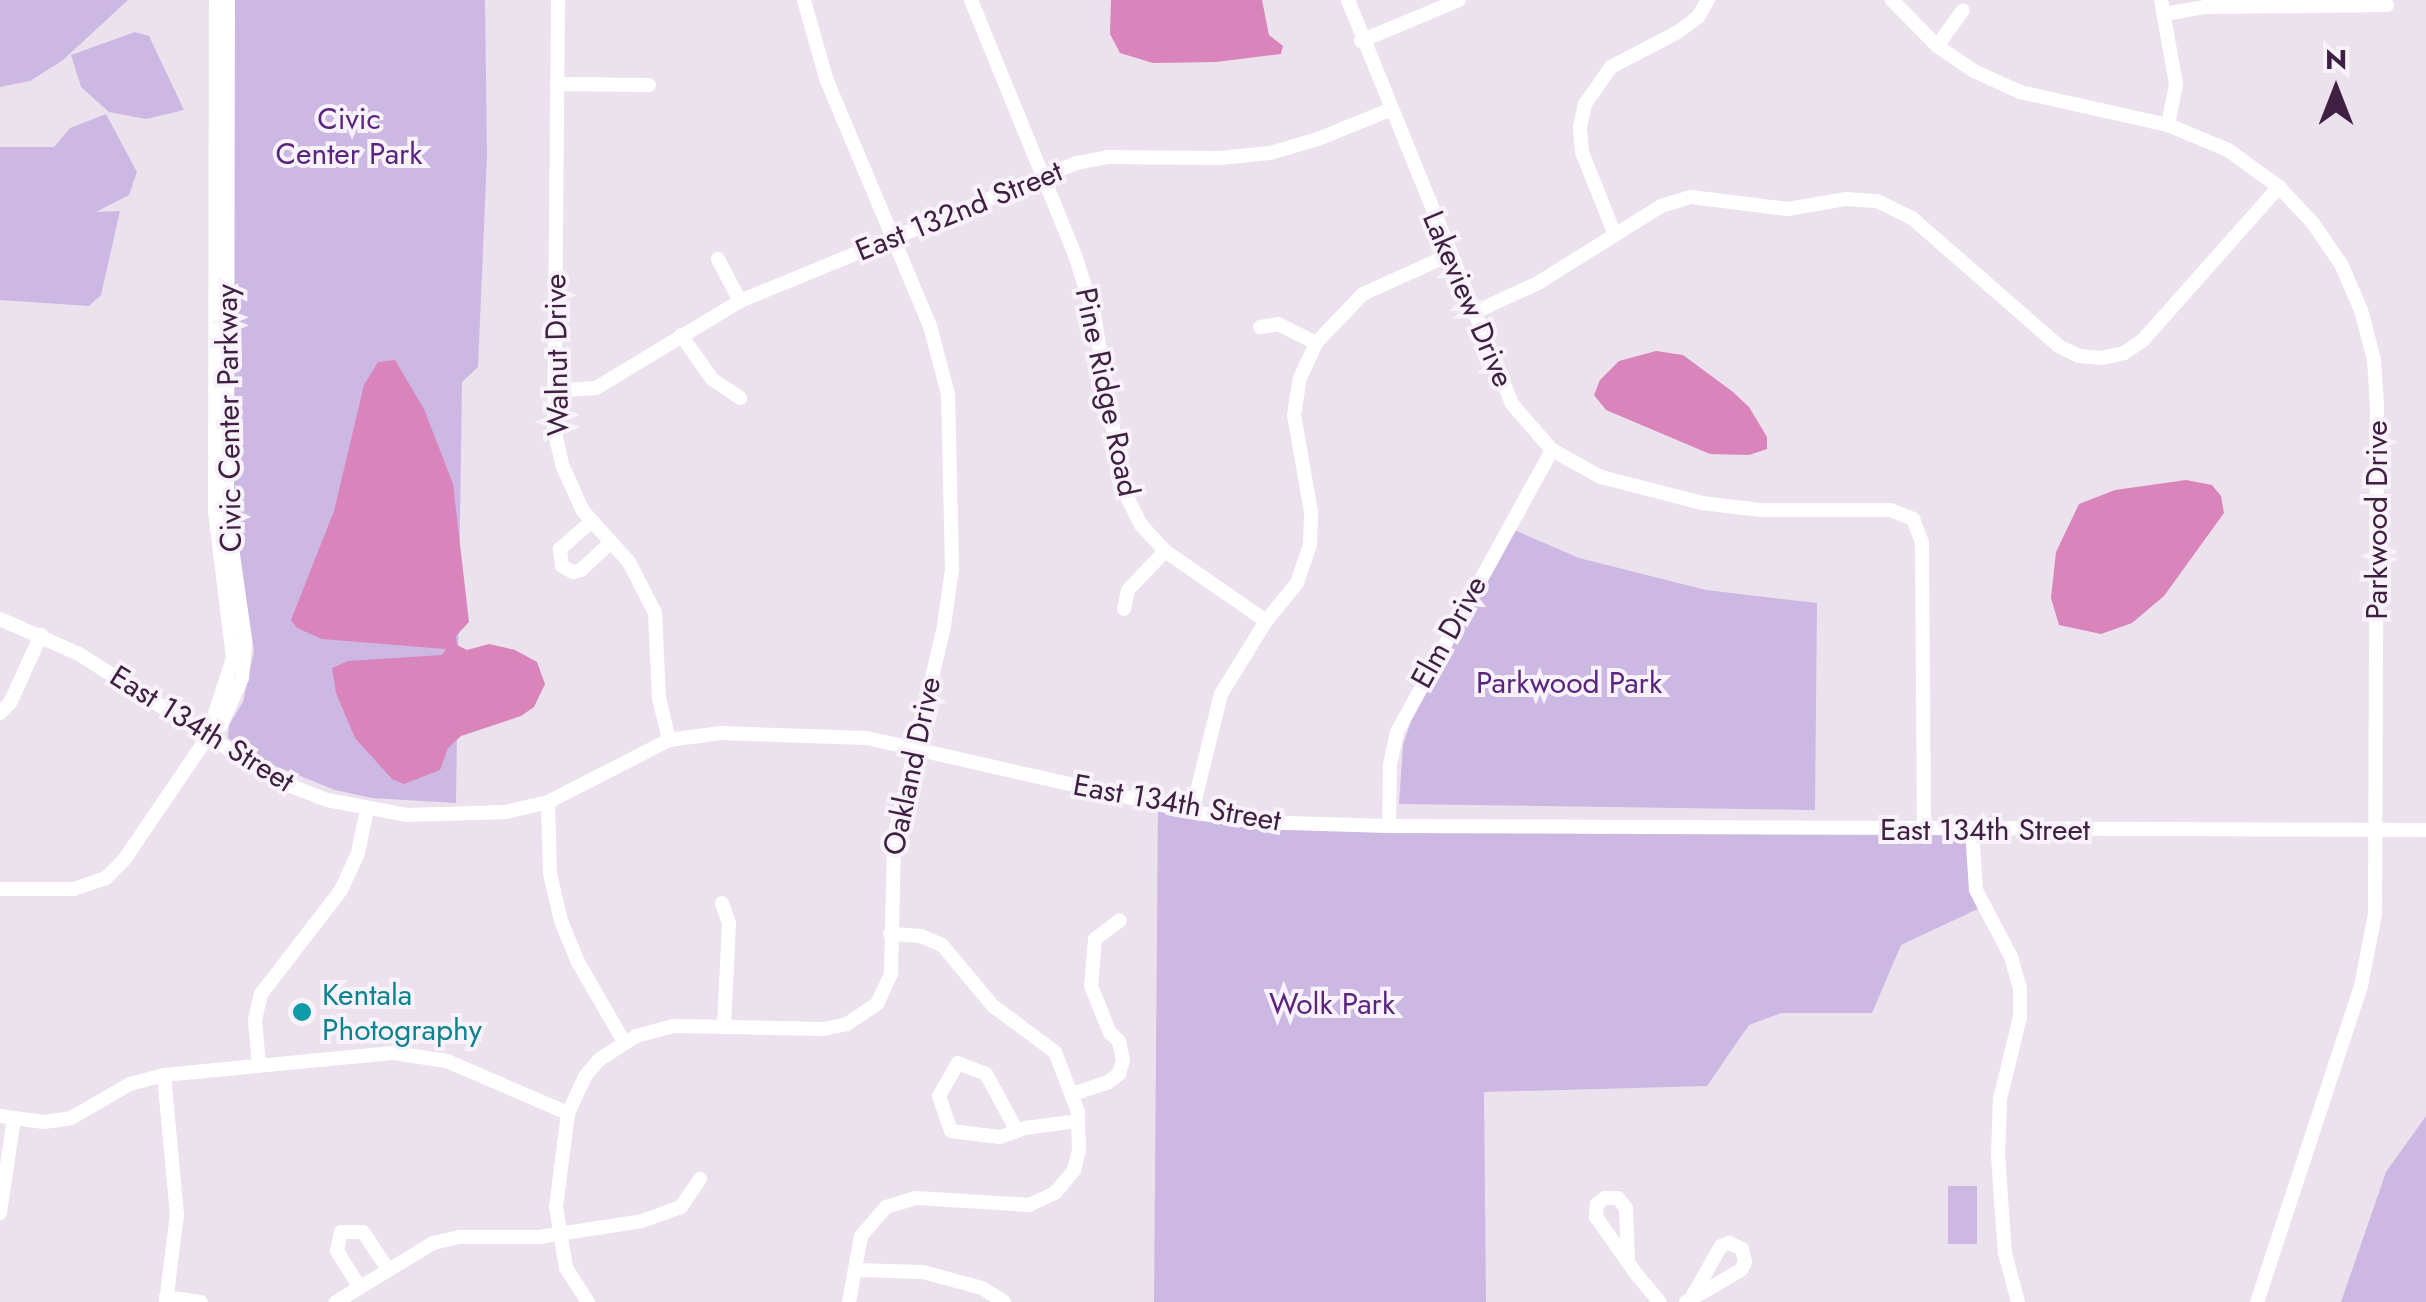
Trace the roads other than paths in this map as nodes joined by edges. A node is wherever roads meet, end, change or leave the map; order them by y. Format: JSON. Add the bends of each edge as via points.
{"nodes":[{"id":1,"x":216,"y":0,"type":"edge"},
{"id":2,"x":228,"y":0,"type":"edge"},
{"id":3,"x":558,"y":0,"type":"edge"},
{"id":4,"x":804,"y":0,"type":"edge"},
{"id":5,"x":972,"y":0,"type":"edge"},
{"id":6,"x":1348,"y":0,"type":"edge"},
{"id":7,"x":1460,"y":0,"type":"edge"},
{"id":8,"x":1708,"y":0,"type":"edge"},
{"id":9,"x":1892,"y":0,"type":"edge"},
{"id":10,"x":2387,"y":4,"type":"dead end"},
{"id":11,"x":2163,"y":7,"type":"edge"},
{"id":12,"x":1963,"y":10,"type":"dead end"},
{"id":13,"x":1361,"y":41,"type":"junction"},
{"id":14,"x":1936,"y":46,"type":"junction"},
{"id":15,"x":558,"y":84,"type":"junction"},
{"id":16,"x":649,"y":85,"type":"dead end"},
{"id":17,"x":1390,"y":110,"type":"junction"},
{"id":18,"x":2168,"y":125,"type":"junction"},
{"id":19,"x":1043,"y":176,"type":"junction"},
{"id":20,"x":2280,"y":188,"type":"junction"},
{"id":21,"x":1615,"y":235,"type":"junction"},
{"id":22,"x":894,"y":237,"type":"junction"},
{"id":23,"x":1449,"y":254,"type":"junction"},
{"id":24,"x":718,"y":259,"type":"dead end"},
{"id":25,"x":740,"y":302,"type":"junction"},
{"id":26,"x":1473,"y":313,"type":"junction"},
{"id":27,"x":1260,"y":327,"type":"dead end"},
{"id":28,"x":681,"y":335,"type":"junction"},
{"id":29,"x":1316,"y":342,"type":"junction"},
{"id":30,"x":553,"y":390,"type":"junction"},
{"id":31,"x":740,"y":398,"type":"dead end"},
{"id":32,"x":1552,"y":450,"type":"junction"},
{"id":33,"x":592,"y":521,"type":"junction"},
{"id":34,"x":611,"y":542,"type":"junction"},
{"id":35,"x":1165,"y":551,"type":"junction"},
{"id":36,"x":1124,"y":609,"type":"dead end"},
{"id":37,"x":0,"y":619,"type":"edge"},
{"id":38,"x":1266,"y":622,"type":"junction"},
{"id":39,"x":41,"y":635,"type":"junction"},
{"id":40,"x":0,"y":714,"type":"edge"},
{"id":41,"x":207,"y":738,"type":"junction"},
{"id":42,"x":669,"y":740,"type":"junction"},
{"id":43,"x":914,"y":749,"type":"junction"},
{"id":44,"x":548,"y":802,"type":"junction"},
{"id":45,"x":368,"y":810,"type":"junction"},
{"id":46,"x":1192,"y":812,"type":"junction"},
{"id":47,"x":1389,"y":826,"type":"junction"},
{"id":48,"x":1924,"y":830,"type":"junction"},
{"id":49,"x":1972,"y":830,"type":"junction"},
{"id":50,"x":2377,"y":830,"type":"junction"},
{"id":51,"x":2426,"y":830,"type":"edge"},
{"id":52,"x":0,"y":890,"type":"edge"},
{"id":53,"x":722,"y":903,"type":"dead end"},
{"id":54,"x":1120,"y":920,"type":"dead end"},
{"id":55,"x":890,"y":934,"type":"junction"},
{"id":56,"x":724,"y":1026,"type":"junction"},
{"id":57,"x":624,"y":1042,"type":"junction"},
{"id":58,"x":259,"y":1066,"type":"junction"},
{"id":59,"x":164,"y":1075,"type":"junction"},
{"id":60,"x":1072,"y":1094,"type":"junction"},
{"id":61,"x":568,"y":1113,"type":"junction"},
{"id":62,"x":7,"y":1117,"type":"edge"},
{"id":63,"x":1078,"y":1121,"type":"junction"},
{"id":64,"x":1017,"y":1131,"type":"junction"},
{"id":65,"x":700,"y":1179,"type":"dead end"},
{"id":66,"x":0,"y":1213,"type":"edge"},
{"id":67,"x":557,"y":1235,"type":"junction"},
{"id":68,"x":1628,"y":1261,"type":"dead end"},
{"id":69,"x":388,"y":1269,"type":"junction"},
{"id":70,"x":855,"y":1270,"type":"junction"},
{"id":71,"x":360,"y":1288,"type":"junction"},
{"id":72,"x":166,"y":1300,"type":"edge"},
{"id":73,"x":200,"y":1302,"type":"edge"},
{"id":74,"x":336,"y":1302,"type":"edge"},
{"id":75,"x":588,"y":1302,"type":"edge"},
{"id":76,"x":850,"y":1302,"type":"edge"},
{"id":77,"x":1004,"y":1302,"type":"edge"},
{"id":78,"x":1660,"y":1302,"type":"edge"},
{"id":79,"x":2018,"y":1302,"type":"edge"},
{"id":80,"x":2256,"y":1302,"type":"edge"}],
"edges":[{"from":1,"to":41,"type":"street","name":"Civic Center Parkway","via":[[215,512],[233,658]]},
{"from":2,"to":41,"type":"street","name":"Civic Center Parkway","via":[[227,512],[245,659],[232,708]]},
{"from":3,"to":15,"type":"street","name":"Walnut Drive"},
{"from":4,"to":22,"type":"street","name":"Oakland Drive","via":[[826,78]]},
{"from":5,"to":19,"type":"street","name":"Pine Ridge Road"},
{"from":6,"to":13,"type":"street","name":"Lakeview Drive"},
{"from":7,"to":13,"type":"street"},
{"from":8,"to":21,"type":"street","via":[[1678,32],[1612,67],[1585,104],[1582,152]]},
{"from":9,"to":14,"type":"street","name":"Parkwood Drive"},
{"from":10,"to":11,"type":"street"},
{"from":11,"to":18,"type":"street","via":[[2176,84]]},
{"from":12,"to":14,"type":"street"},
{"from":13,"to":17,"type":"street","name":"Lakeview Drive"},
{"from":14,"to":18,"type":"street","name":"Parkwood Drive","via":[[2020,92]]},
{"from":15,"to":16,"type":"street"},
{"from":15,"to":30,"type":"street","name":"Walnut Drive"},
{"from":17,"to":19,"type":"street","name":"East 132nd Street","via":[[1270,153],[1108,157]]},
{"from":17,"to":23,"type":"street","name":"Lakeview Drive"},
{"from":18,"to":20,"type":"street","name":"Parkwood Drive","via":[[2228,150]]},
{"from":19,"to":22,"type":"street","name":"East 132nd Street"},
{"from":19,"to":35,"type":"street","name":"Pine Ridge Road","via":[[1094,315],[1123,489],[1140,525]]},
{"from":20,"to":21,"type":"street","via":[[2143,340],[2102,358],[2060,347],[1912,218],[1877,201],[1788,209],[1691,197],[1661,206]]},
{"from":20,"to":50,"type":"street","name":"Parkwood Drive","via":[[2340,264],[2374,360]]},
{"from":21,"to":26,"type":"street"},
{"from":22,"to":25,"type":"street","name":"East 132nd Street"},
{"from":22,"to":43,"type":"street","name":"Oakland Drive","via":[[930,326],[948,394],[952,469],[950,588]]},
{"from":23,"to":26,"type":"street","name":"Lakeview Drive"},
{"from":23,"to":29,"type":"street","via":[[1362,294]]},
{"from":24,"to":25,"type":"street"},
{"from":25,"to":28,"type":"street","name":"East 132nd Street"},
{"from":26,"to":32,"type":"street","name":"Lakeview Drive","via":[[1512,404]]},
{"from":27,"to":29,"type":"street","via":[[1278,324]]},
{"from":28,"to":30,"type":"street","name":"East 132nd Street","via":[[596,388]]},
{"from":28,"to":31,"type":"street","via":[[712,379]]},
{"from":29,"to":38,"type":"street","via":[[1294,414],[1310,545],[1297,584]]},
{"from":30,"to":33,"type":"street","name":"Walnut Drive","via":[[563,466]]},
{"from":32,"to":47,"type":"street","name":"Elm Drive","via":[[1408,708],[1390,765]]},
{"from":32,"to":48,"type":"street","name":"Lakeview Drive","via":[[1600,478],[1702,502],[1761,510],[1890,510],[1913,519],[1922,542]]},
{"from":33,"to":34,"type":"street","name":"Walnut Drive"},
{"from":33,"to":34,"type":"street","via":[[560,550],[562,566],[582,570]]},
{"from":34,"to":42,"type":"street","name":"Walnut Drive","via":[[655,613],[659,698]]},
{"from":35,"to":36,"type":"street","via":[[1128,590]]},
{"from":35,"to":38,"type":"street","name":"Pine Ridge Road"},
{"from":37,"to":39,"type":"street","name":"East 134th Street"},
{"from":38,"to":46,"type":"street","via":[[1222,694]]},
{"from":39,"to":40,"type":"street"},
{"from":39,"to":41,"type":"street","name":"East 134th Street"},
{"from":41,"to":45,"type":"street","name":"East 134th Street","via":[[300,791]]},
{"from":41,"to":52,"type":"street","via":[[106,878],[74,889]]},
{"from":42,"to":43,"type":"street","name":"East 134th Street","via":[[721,733],[826,734]]},
{"from":42,"to":44,"type":"street","name":"East 134th Street"},
{"from":43,"to":46,"type":"street","name":"East 134th Street"},
{"from":43,"to":55,"type":"street","name":"Oakland Drive","via":[[891,861]]},
{"from":44,"to":45,"type":"street","name":"East 134th Street","via":[[456,816]]},
{"from":44,"to":57,"type":"street","via":[[550,874],[561,922]]},
{"from":45,"to":58,"type":"street","via":[[342,890],[261,994],[255,1020]]},
{"from":46,"to":47,"type":"street","name":"East 134th Street","via":[[1254,822]]},
{"from":47,"to":48,"type":"street","name":"East 134th Street"},
{"from":48,"to":49,"type":"street","name":"East 134th Street"},
{"from":49,"to":50,"type":"street","name":"East 134th Street"},
{"from":49,"to":79,"type":"street","via":[[1976,890],[2012,956],[2020,989],[2020,1017],[2000,1099],[1998,1156],[2006,1253]]},
{"from":50,"to":51,"type":"street","name":"East 134th Street"},
{"from":50,"to":80,"type":"street","name":"Parkwood Drive","via":[[2374,914],[2362,986]]},
{"from":53,"to":56,"type":"street","via":[[729,923]]},
{"from":54,"to":60,"type":"street","via":[[1095,939],[1091,986],[1123,1060],[1108,1082]]},
{"from":55,"to":56,"type":"street","name":"Oakland Drive","via":[[891,974],[862,1018],[824,1029]]},
{"from":55,"to":60,"type":"street","via":[[942,945],[993,1006],[1054,1052]]},
{"from":56,"to":57,"type":"street","name":"Oakland Drive","via":[[659,1028]]},
{"from":57,"to":61,"type":"street","name":"Oakland Drive","via":[[586,1075]]},
{"from":58,"to":59,"type":"street"},
{"from":58,"to":61,"type":"street","via":[[420,1053]]},
{"from":59,"to":62,"type":"street","via":[[130,1084],[71,1118]]},
{"from":59,"to":72,"type":"street","via":[[177,1214]]},
{"from":60,"to":63,"type":"street"},
{"from":61,"to":67,"type":"street","name":"Oakland Drive"},
{"from":62,"to":66,"type":"street"},
{"from":63,"to":64,"type":"street"},
{"from":63,"to":70,"type":"street","via":[[1074,1170],[1055,1194],[1029,1205],[916,1198],[886,1206],[861,1236]]},
{"from":64,"to":64,"type":"street","via":[[1000,1137],[950,1131],[938,1096],[958,1063],[986,1074]]},
{"from":65,"to":67,"type":"street","via":[[680,1207],[668,1212]]},
{"from":67,"to":69,"type":"street","via":[[447,1239]]},
{"from":67,"to":75,"type":"street","name":"Oakland Drive","via":[[566,1268]]},
{"from":68,"to":78,"type":"street"},
{"from":69,"to":71,"type":"street"},
{"from":69,"to":71,"type":"street","via":[[363,1232],[342,1232],[336,1250]]},
{"from":70,"to":76,"type":"street"},
{"from":70,"to":77,"type":"street","via":[[923,1272],[982,1288]]},
{"from":71,"to":74,"type":"street"},
{"from":72,"to":73,"type":"street"}]}
